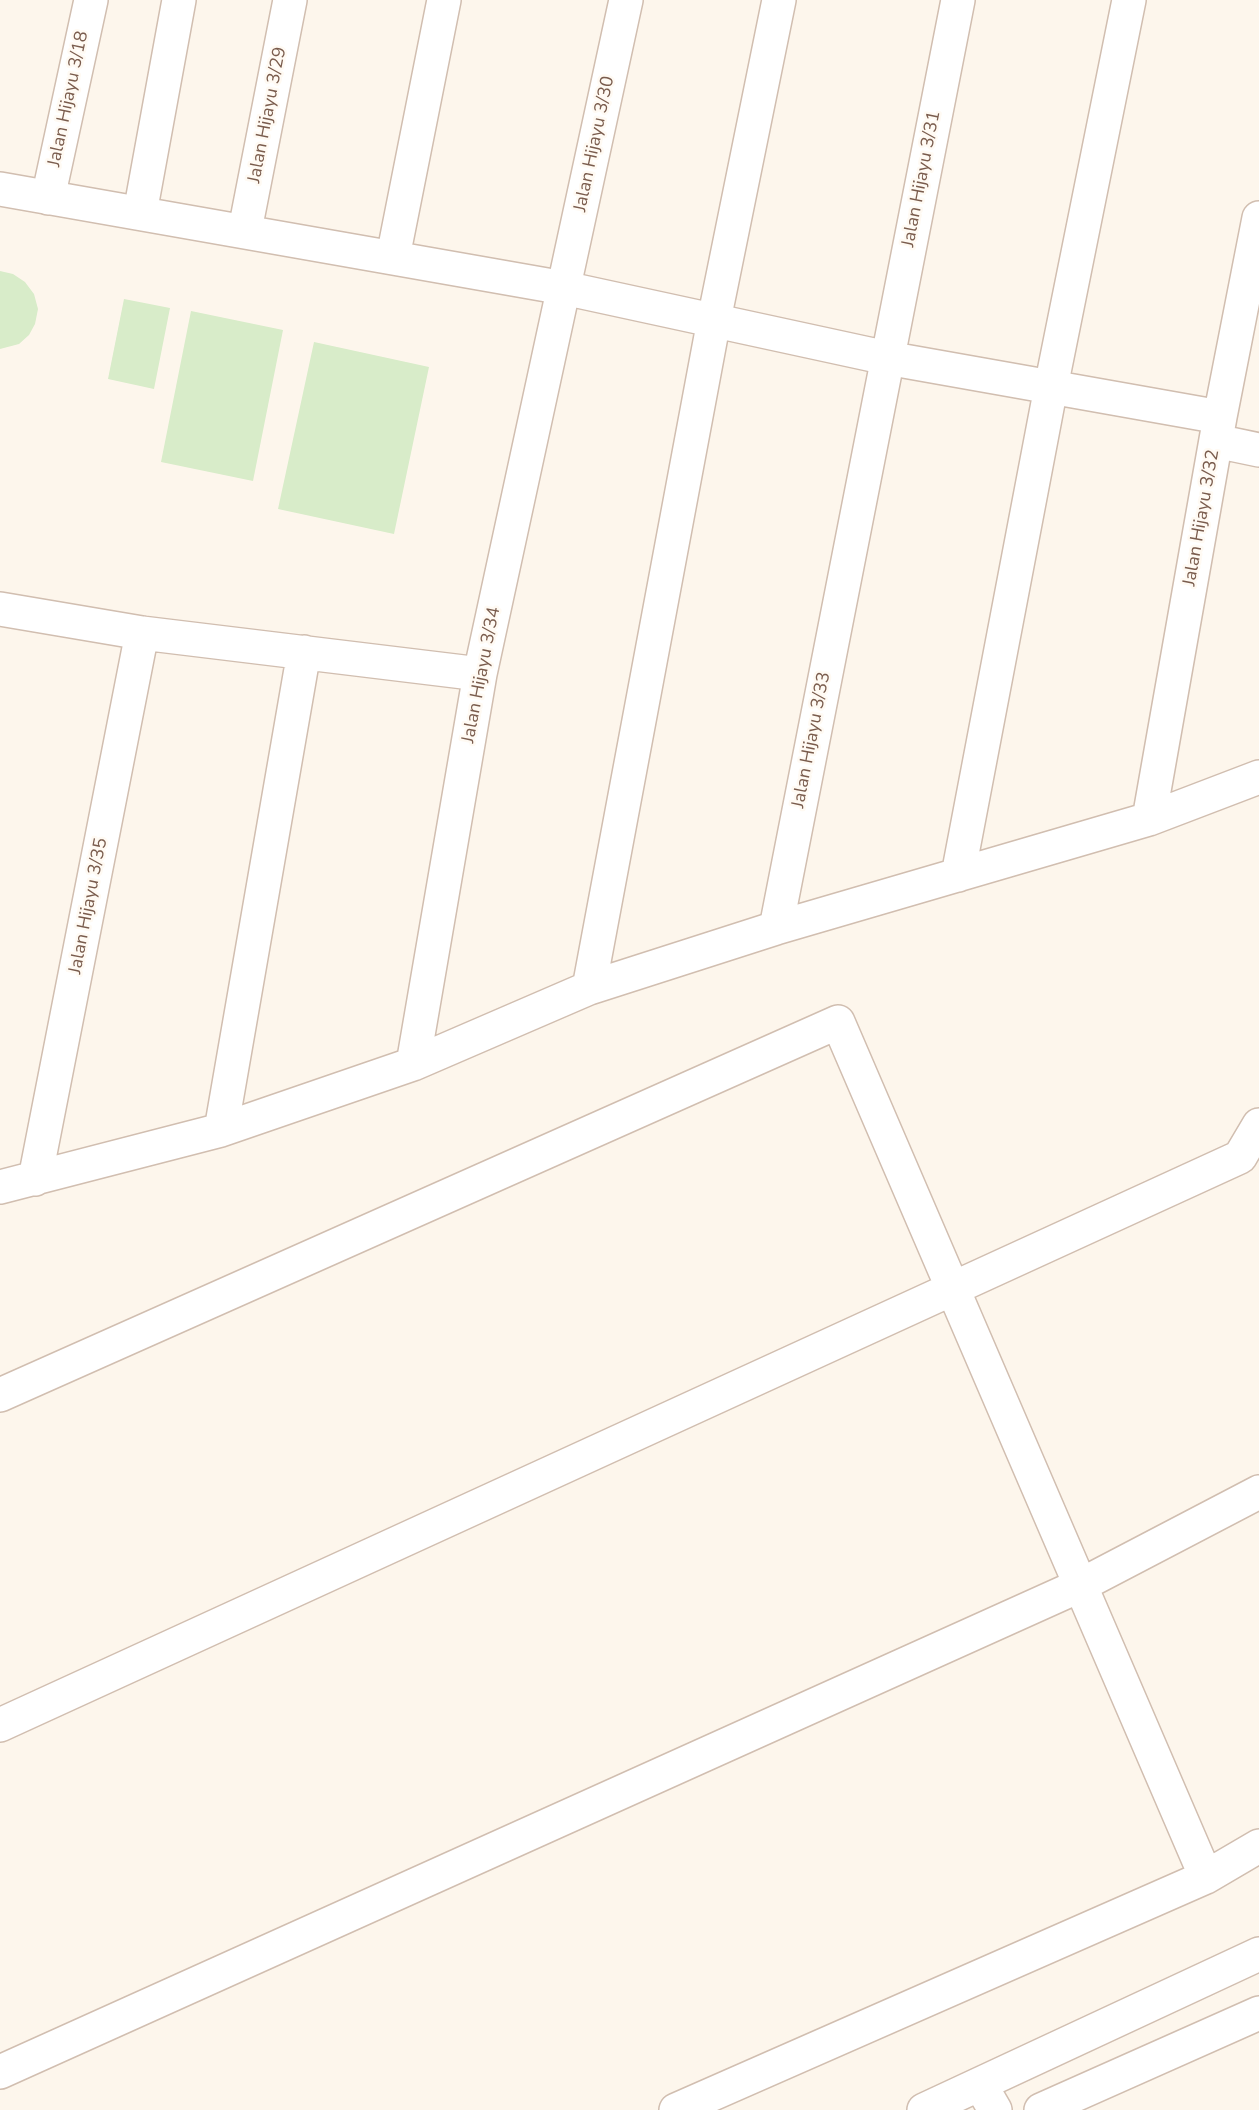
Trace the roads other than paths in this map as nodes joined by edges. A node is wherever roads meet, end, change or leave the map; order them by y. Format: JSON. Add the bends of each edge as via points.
{"nodes":[{"id":1,"x":91,"y":0,"type":"edge"},
{"id":2,"x":179,"y":0,"type":"edge"},
{"id":3,"x":290,"y":0,"type":"edge"},
{"id":4,"x":444,"y":0,"type":"edge"},
{"id":5,"x":626,"y":0,"type":"edge"},
{"id":6,"x":779,"y":0,"type":"edge"},
{"id":7,"x":958,"y":0,"type":"edge"},
{"id":8,"x":1129,"y":0,"type":"edge"},
{"id":9,"x":0,"y":189,"type":"edge"},
{"id":10,"x":48,"y":198,"type":"junction"},
{"id":11,"x":140,"y":213,"type":"junction"},
{"id":12,"x":1259,"y":218,"type":"edge"},
{"id":13,"x":245,"y":230,"type":"junction"},
{"id":14,"x":393,"y":257,"type":"junction"},
{"id":15,"x":564,"y":288,"type":"junction"},
{"id":16,"x":714,"y":320,"type":"junction"},
{"id":17,"x":887,"y":358,"type":"junction"},
{"id":18,"x":1051,"y":387,"type":"junction"},
{"id":19,"x":1218,"y":429,"type":"junction"},
{"id":20,"x":1259,"y":450,"type":"edge"},
{"id":21,"x":0,"y":609,"type":"edge"},
{"id":22,"x":142,"y":633,"type":"junction"},
{"id":23,"x":304,"y":652,"type":"junction"},
{"id":24,"x":480,"y":674,"type":"junction"},
{"id":25,"x":1259,"y":777,"type":"edge"},
{"id":26,"x":1149,"y":819,"type":"junction"},
{"id":27,"x":958,"y":875,"type":"junction"},
{"id":28,"x":776,"y":928,"type":"junction"},
{"id":29,"x":588,"y":988,"type":"junction"},
{"id":30,"x":413,"y":1064,"type":"junction"},
{"id":31,"x":1259,"y":1125,"type":"edge"},
{"id":32,"x":221,"y":1130,"type":"junction"},
{"id":33,"x":1249,"y":1165,"type":"edge"},
{"id":34,"x":35,"y":1179,"type":"junction"},
{"id":35,"x":0,"y":1187,"type":"edge"},
{"id":36,"x":953,"y":1288,"type":"junction"},
{"id":37,"x":0,"y":1395,"type":"edge"},
{"id":38,"x":1259,"y":1492,"type":"edge"},
{"id":39,"x":1081,"y":1586,"type":"junction"},
{"id":40,"x":0,"y":1725,"type":"edge"},
{"id":41,"x":1259,"y":1846,"type":"edge"},
{"id":42,"x":1206,"y":1877,"type":"junction"},
{"id":43,"x":1259,"y":1954,"type":"edge"},
{"id":44,"x":1259,"y":2013,"type":"edge"},
{"id":45,"x":0,"y":2072,"type":"edge"},
{"id":46,"x":988,"y":2097,"type":"edge"},
{"id":47,"x":676,"y":2110,"type":"edge"},
{"id":48,"x":924,"y":2110,"type":"edge"},
{"id":49,"x":1041,"y":2110,"type":"edge"}],
"edges":[{"from":1,"to":10,"type":"street","name":"Jalan Hijayu 3/18"},
{"from":2,"to":11,"type":"street"},
{"from":3,"to":13,"type":"street","name":"Jalan Hijayu 3/29"},
{"from":4,"to":14,"type":"street"},
{"from":5,"to":15,"type":"street","name":"Jalan Hijayu 3/30"},
{"from":6,"to":16,"type":"street"},
{"from":7,"to":17,"type":"street","name":"Jalan Hijayu 3/31"},
{"from":8,"to":18,"type":"street"},
{"from":9,"to":10,"type":"street"},
{"from":10,"to":11,"type":"street"},
{"from":11,"to":13,"type":"street"},
{"from":12,"to":19,"type":"street","name":"Jalan Hijayu 3/32"},
{"from":13,"to":14,"type":"street"},
{"from":14,"to":15,"type":"street"},
{"from":15,"to":16,"type":"street"},
{"from":15,"to":24,"type":"street","name":"Jalan Hijayu 3/34"},
{"from":16,"to":17,"type":"street"},
{"from":16,"to":29,"type":"street"},
{"from":17,"to":18,"type":"street"},
{"from":17,"to":28,"type":"street","name":"Jalan Hijayu 3/33"},
{"from":18,"to":19,"type":"street"},
{"from":18,"to":27,"type":"street"},
{"from":19,"to":20,"type":"street"},
{"from":19,"to":26,"type":"street","name":"Jalan Hijayu 3/32"},
{"from":21,"to":22,"type":"street"},
{"from":22,"to":23,"type":"street"},
{"from":22,"to":34,"type":"street","name":"Jalan Hijayu 3/35"},
{"from":23,"to":24,"type":"street"},
{"from":23,"to":32,"type":"street"},
{"from":24,"to":30,"type":"street","name":"Jalan Hijayu 3/34"},
{"from":25,"to":26,"type":"street"},
{"from":26,"to":27,"type":"street"},
{"from":27,"to":28,"type":"street"},
{"from":28,"to":29,"type":"street"},
{"from":29,"to":30,"type":"street"},
{"from":30,"to":32,"type":"street"},
{"from":31,"to":33,"type":"street"},
{"from":32,"to":34,"type":"street"},
{"from":33,"to":36,"type":"street"},
{"from":34,"to":35,"type":"street"},
{"from":36,"to":37,"type":"street","via":[[838,1023]]},
{"from":36,"to":39,"type":"street"},
{"from":36,"to":40,"type":"street"},
{"from":38,"to":39,"type":"street"},
{"from":39,"to":42,"type":"street"},
{"from":39,"to":45,"type":"street"},
{"from":41,"to":42,"type":"street"},
{"from":42,"to":47,"type":"street"},
{"from":43,"to":46,"type":"street"},
{"from":44,"to":49,"type":"street"},
{"from":46,"to":48,"type":"street"}]}
